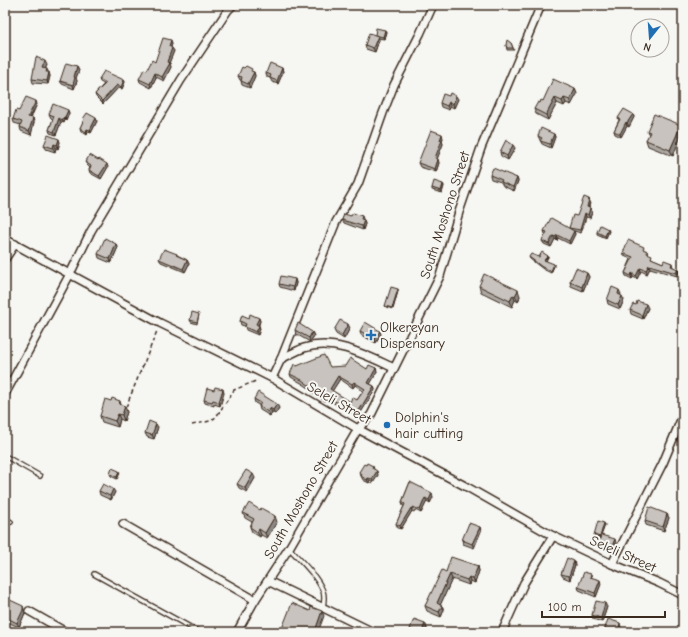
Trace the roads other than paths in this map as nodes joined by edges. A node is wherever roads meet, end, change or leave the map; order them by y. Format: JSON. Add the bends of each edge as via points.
{"nodes":[{"id":1,"x":233,"y":5,"type":"edge"},
{"id":2,"x":433,"y":5,"type":"edge"},
{"id":3,"x":541,"y":5,"type":"edge"},
{"id":4,"x":5,"y":238,"type":"edge"},
{"id":5,"x":15,"y":244,"type":"junction"},
{"id":6,"x":5,"y":259,"type":"edge"},
{"id":7,"x":70,"y":274,"type":"junction"},
{"id":8,"x":281,"y":359,"type":"junction"},
{"id":9,"x":394,"y":368,"type":"junction"},
{"id":10,"x":269,"y":377,"type":"junction"},
{"id":11,"x":5,"y":394,"type":"edge"},
{"id":12,"x":683,"y":415,"type":"edge"},
{"id":13,"x":358,"y":429,"type":"junction"},
{"id":14,"x":5,"y":456,"type":"edge"},
{"id":15,"x":40,"y":476,"type":"dead end"},
{"id":16,"x":5,"y":518,"type":"edge"},
{"id":17,"x":11,"y":522,"type":"dead end"},
{"id":18,"x":123,"y":524,"type":"dead end"},
{"id":19,"x":553,"y":536,"type":"junction"},
{"id":20,"x":289,"y":548,"type":"junction"},
{"id":21,"x":612,"y":564,"type":"junction"},
{"id":22,"x":94,"y":574,"type":"dead end"},
{"id":23,"x":268,"y":581,"type":"junction"},
{"id":24,"x":683,"y":595,"type":"edge"},
{"id":25,"x":255,"y":600,"type":"junction"},
{"id":26,"x":323,"y":607,"type":"junction"},
{"id":27,"x":29,"y":612,"type":"dead end"},
{"id":28,"x":66,"y":632,"type":"edge"},
{"id":29,"x":199,"y":632,"type":"edge"},
{"id":30,"x":237,"y":632,"type":"edge"},
{"id":31,"x":373,"y":632,"type":"edge"},
{"id":32,"x":502,"y":632,"type":"edge"}],
"edges":[{"from":1,"to":7,"type":"street","via":[[181,80],[91,231]]},
{"from":2,"to":8,"type":"street","via":[[394,85],[358,184],[336,222]]},
{"from":3,"to":9,"type":"street","name":"South Moshono Street","via":[[471,175],[440,276]]},
{"from":4,"to":5,"type":"street","name":"Seleli Street"},
{"from":5,"to":6,"type":"street"},
{"from":5,"to":7,"type":"street","name":"Seleli Street"},
{"from":7,"to":10,"type":"street","name":"Seleli Street","via":[[160,323]]},
{"from":7,"to":11,"type":"street"},
{"from":8,"to":9,"type":"street","via":[[305,348],[321,345],[356,351]]},
{"from":8,"to":10,"type":"street"},
{"from":9,"to":13,"type":"street","name":"South Moshono Street","via":[[371,415]]},
{"from":10,"to":13,"type":"street","name":"Seleli Street"},
{"from":12,"to":21,"type":"street"},
{"from":13,"to":19,"type":"street","name":"Seleli Street"},
{"from":13,"to":20,"type":"street","name":"South Moshono Street"},
{"from":14,"to":15,"type":"lane"},
{"from":16,"to":17,"type":"lane"},
{"from":18,"to":25,"type":"street"},
{"from":19,"to":21,"type":"street","name":"Seleli Street"},
{"from":19,"to":32,"type":"street","via":[[524,584]]},
{"from":20,"to":23,"type":"street","name":"South Moshono Street"},
{"from":20,"to":26,"type":"lane","via":[[324,592]]},
{"from":21,"to":24,"type":"street","name":"Seleli Street"},
{"from":22,"to":29,"type":"lane"},
{"from":23,"to":25,"type":"street","name":"South Moshono Street"},
{"from":23,"to":26,"type":"street"},
{"from":25,"to":30,"type":"street","name":"South Moshono Street"},
{"from":26,"to":31,"type":"street"},
{"from":27,"to":28,"type":"street"}]}
